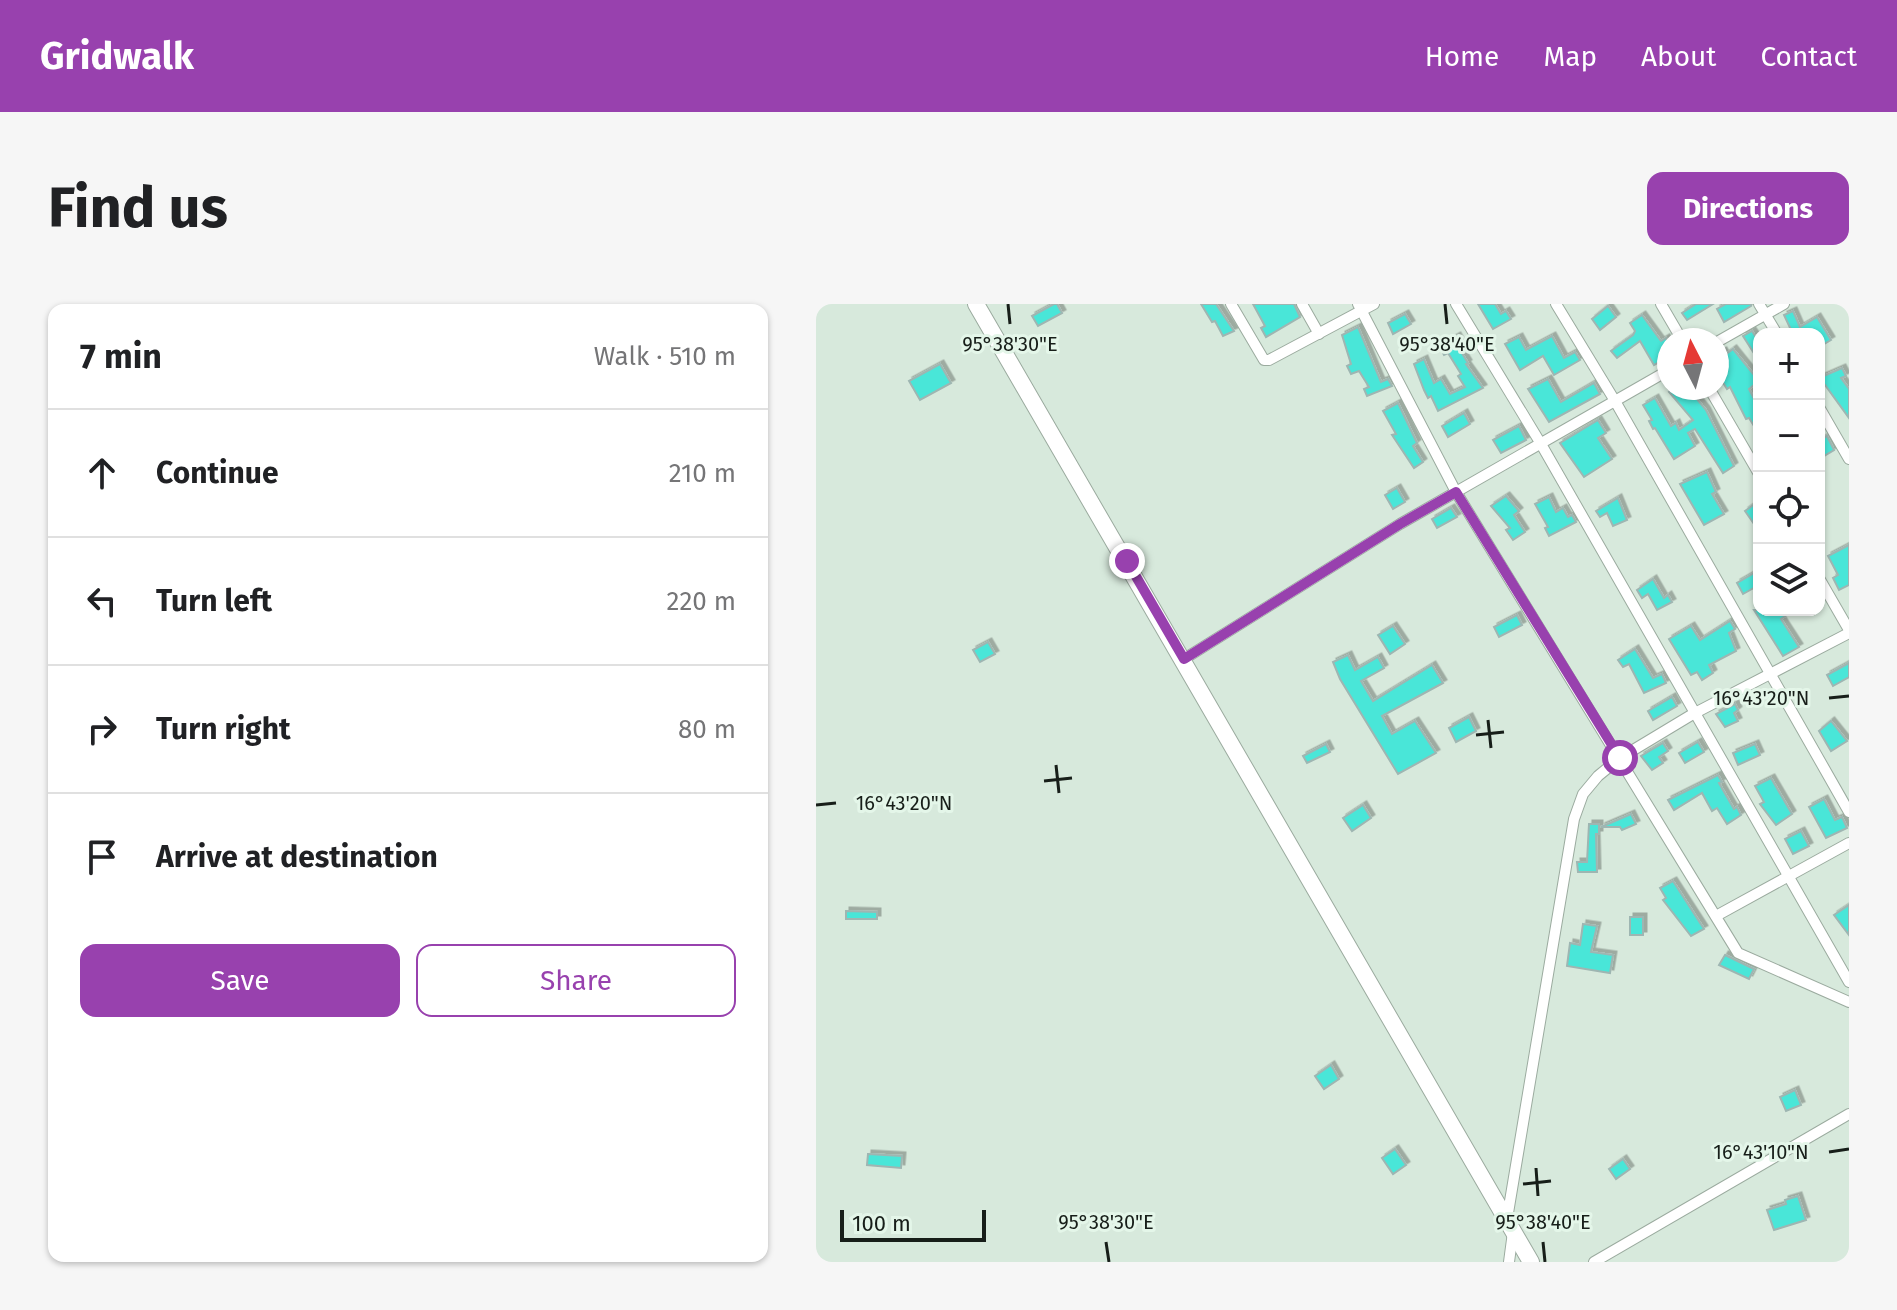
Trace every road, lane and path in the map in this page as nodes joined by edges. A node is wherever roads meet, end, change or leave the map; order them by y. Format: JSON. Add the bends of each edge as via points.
{"nodes":[{"id":1,"x":976,"y":304,"type":"edge"},
{"id":2,"x":1231,"y":304,"type":"edge"},
{"id":3,"x":1302,"y":304,"type":"edge"},
{"id":4,"x":1374,"y":304,"type":"edge"},
{"id":5,"x":1456,"y":304,"type":"edge"},
{"id":6,"x":1556,"y":304,"type":"edge"},
{"id":7,"x":1661,"y":304,"type":"edge"},
{"id":8,"x":1759,"y":304,"type":"edge"},
{"id":9,"x":1784,"y":304,"type":"edge"},
{"id":10,"x":1360,"y":308,"type":"edge"},
{"id":11,"x":1765,"y":314,"type":"junction"},
{"id":12,"x":1675,"y":328,"type":"edge"},
{"id":13,"x":1773,"y":328,"type":"edge"},
{"id":14,"x":1319,"y":334,"type":"junction"},
{"id":15,"x":1729,"y":335,"type":"edge"},
{"id":16,"x":1657,"y":377,"type":"edge"},
{"id":17,"x":1716,"y":400,"type":"edge"},
{"id":18,"x":1615,"y":401,"type":"junction"},
{"id":19,"x":1825,"y":417,"type":"edge"},
{"id":20,"x":1541,"y":444,"type":"junction"},
{"id":21,"x":1849,"y":459,"type":"edge"},
{"id":22,"x":1758,"y":472,"type":"edge"},
{"id":23,"x":1456,"y":492,"type":"junction"},
{"id":24,"x":1825,"y":589,"type":"edge"},
{"id":25,"x":1849,"y":632,"type":"edge"},
{"id":26,"x":1184,"y":659,"type":"junction"},
{"id":27,"x":1770,"y":674,"type":"junction"},
{"id":28,"x":1693,"y":714,"type":"junction"},
{"id":29,"x":1620,"y":758,"type":"junction"},
{"id":30,"x":1849,"y":812,"type":"edge"},
{"id":31,"x":1849,"y":843,"type":"edge"},
{"id":32,"x":1788,"y":877,"type":"junction"},
{"id":33,"x":1716,"y":916,"type":"junction"},
{"id":34,"x":1849,"y":982,"type":"edge"},
{"id":35,"x":1849,"y":1002,"type":"edge"},
{"id":36,"x":1849,"y":1114,"type":"edge"},
{"id":37,"x":1510,"y":1224,"type":"junction"},
{"id":38,"x":1509,"y":1262,"type":"edge"},
{"id":39,"x":1531,"y":1262,"type":"edge"},
{"id":40,"x":1594,"y":1262,"type":"edge"}],
"edges":[{"from":1,"to":26,"type":"main road"},
{"from":2,"to":14,"type":"street","via":[[1264,360]]},
{"from":3,"to":14,"type":"street"},
{"from":4,"to":10,"type":"street"},
{"from":5,"to":20,"type":"street"},
{"from":6,"to":18,"type":"street"},
{"from":7,"to":12,"type":"street"},
{"from":8,"to":11,"type":"street"},
{"from":9,"to":11,"type":"street"},
{"from":10,"to":14,"type":"street"},
{"from":10,"to":23,"type":"street"},
{"from":11,"to":13,"type":"street"},
{"from":11,"to":15,"type":"street"},
{"from":16,"to":18,"type":"street"},
{"from":17,"to":22,"type":"street"},
{"from":18,"to":20,"type":"street"},
{"from":18,"to":27,"type":"street"},
{"from":19,"to":21,"type":"street"},
{"from":20,"to":23,"type":"street"},
{"from":20,"to":28,"type":"street"},
{"from":23,"to":26,"type":"street"},
{"from":23,"to":29,"type":"street"},
{"from":24,"to":25,"type":"street"},
{"from":25,"to":27,"type":"street"},
{"from":26,"to":37,"type":"main road"},
{"from":27,"to":28,"type":"street"},
{"from":27,"to":30,"type":"street"},
{"from":28,"to":29,"type":"street"},
{"from":28,"to":32,"type":"street"},
{"from":29,"to":33,"type":"street"},
{"from":29,"to":37,"type":"street","via":[[1583,794],[1574,819]]},
{"from":31,"to":32,"type":"street"},
{"from":32,"to":33,"type":"street"},
{"from":32,"to":34,"type":"street"},
{"from":33,"to":35,"type":"street","via":[[1738,953]]},
{"from":36,"to":40,"type":"street"},
{"from":37,"to":38,"type":"street"},
{"from":37,"to":39,"type":"main road"}]}
